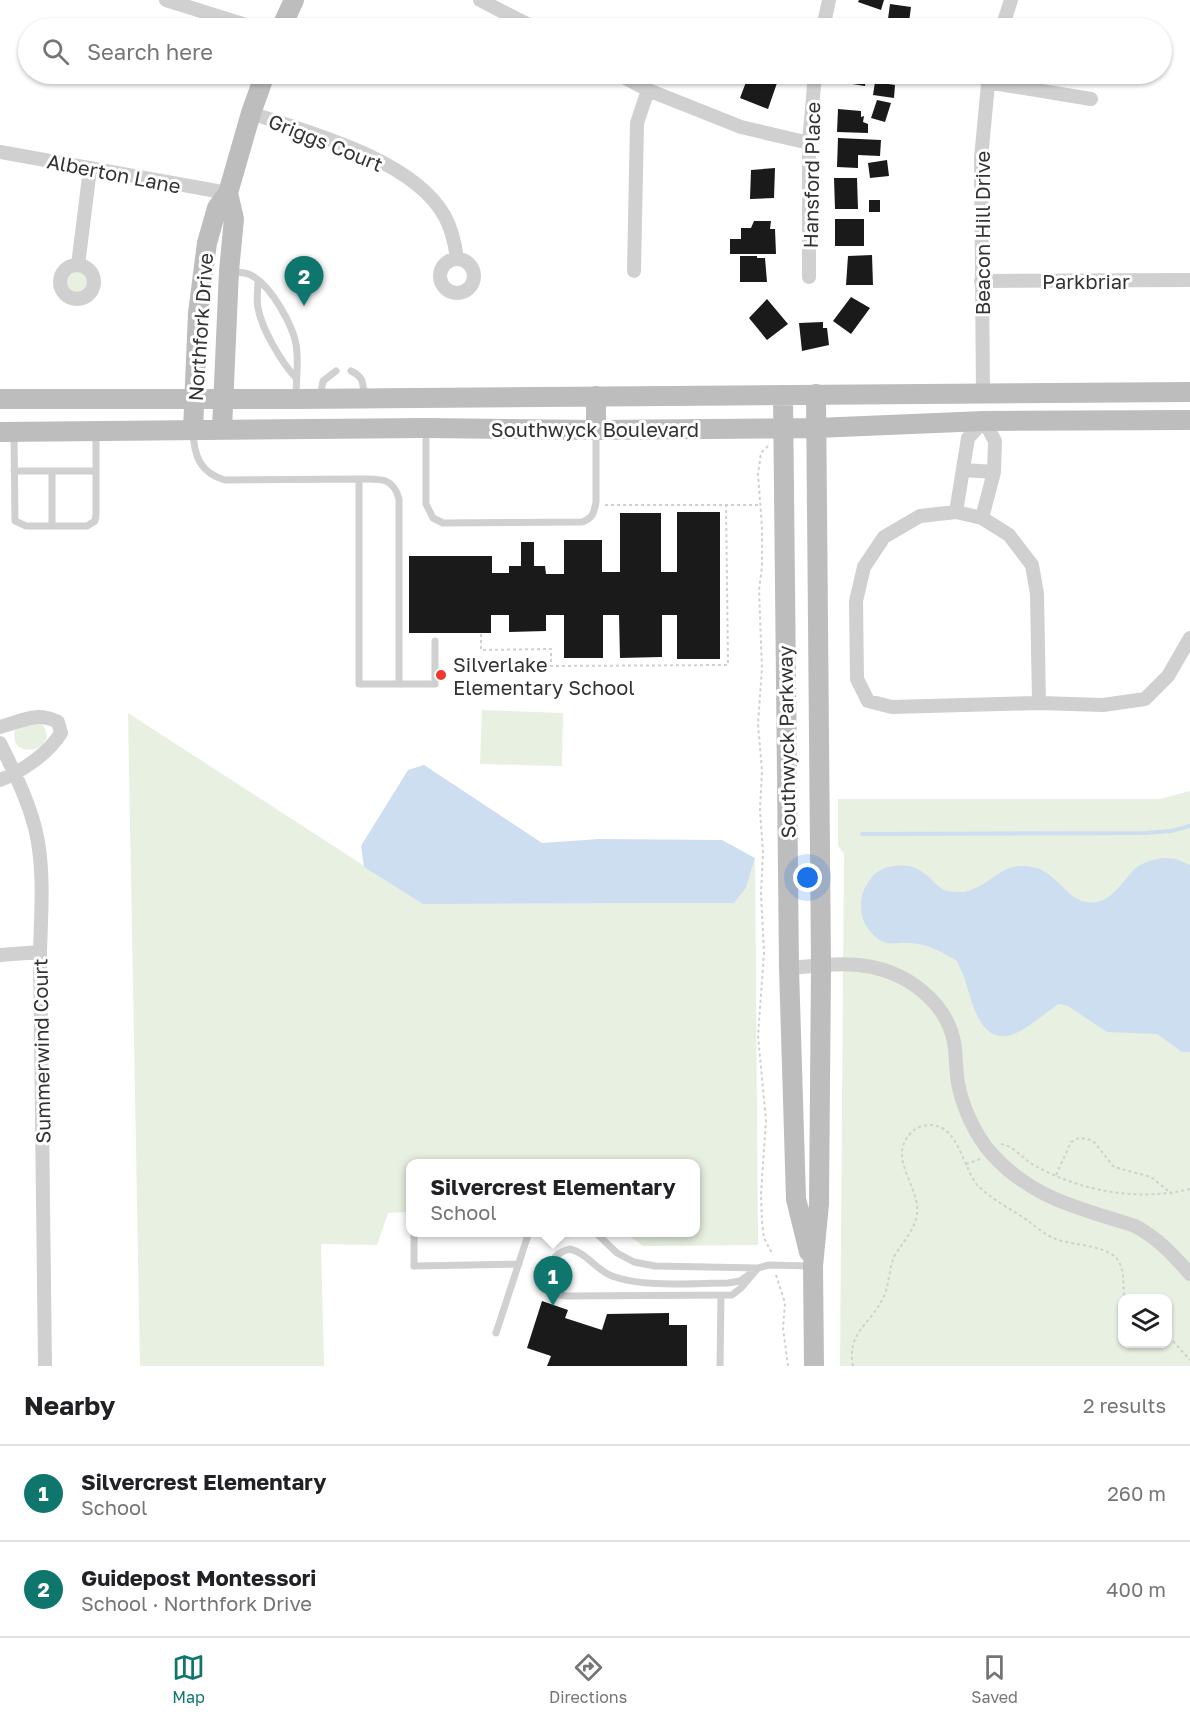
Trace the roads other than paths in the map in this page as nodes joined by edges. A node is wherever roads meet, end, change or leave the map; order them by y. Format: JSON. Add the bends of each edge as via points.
{"nodes":[{"id":1,"x":166,"y":0,"type":"edge"},
{"id":2,"x":294,"y":0,"type":"edge"},
{"id":3,"x":480,"y":0,"type":"edge"},
{"id":4,"x":829,"y":0,"type":"edge"},
{"id":5,"x":1011,"y":0,"type":"edge"},
{"id":6,"x":224,"y":18,"type":"edge"},
{"id":7,"x":286,"y":18,"type":"edge"},
{"id":8,"x":515,"y":18,"type":"edge"},
{"id":9,"x":825,"y":18,"type":"edge"},
{"id":10,"x":1005,"y":18,"type":"edge"},
{"id":11,"x":261,"y":84,"type":"edge"},
{"id":12,"x":637,"y":84,"type":"edge"},
{"id":13,"x":814,"y":84,"type":"edge"},
{"id":14,"x":987,"y":84,"type":"edge"},
{"id":15,"x":1017,"y":84,"type":"edge"},
{"id":16,"x":648,"y":90,"type":"junction"},
{"id":17,"x":1091,"y":99,"type":"dead end"},
{"id":18,"x":251,"y":113,"type":"junction"},
{"id":19,"x":809,"y":143,"type":"junction"},
{"id":20,"x":0,"y":152,"type":"edge"},
{"id":21,"x":90,"y":169,"type":"junction"},
{"id":22,"x":228,"y":193,"type":"junction"},
{"id":23,"x":457,"y":259,"type":"dead end"},
{"id":24,"x":78,"y":265,"type":"dead end"},
{"id":25,"x":229,"y":271,"type":"junction"},
{"id":26,"x":634,"y":272,"type":"dead end"},
{"id":27,"x":809,"y":277,"type":"dead end"},
{"id":28,"x":258,"y":280,"type":"junction"},
{"id":29,"x":1190,"y":280,"type":"edge"},
{"id":30,"x":981,"y":281,"type":"junction"},
{"id":31,"x":336,"y":371,"type":"dead end"},
{"id":32,"x":351,"y":371,"type":"dead end"},
{"id":33,"x":296,"y":378,"type":"junction"},
{"id":34,"x":1190,"y":392,"type":"edge"},
{"id":35,"x":983,"y":393,"type":"junction"},
{"id":36,"x":816,"y":394,"type":"junction"},
{"id":37,"x":783,"y":395,"type":"junction"},
{"id":38,"x":596,"y":396,"type":"junction"},
{"id":39,"x":194,"y":398,"type":"junction"},
{"id":40,"x":222,"y":398,"type":"junction"},
{"id":41,"x":364,"y":398,"type":"junction"},
{"id":42,"x":426,"y":398,"type":"junction"},
{"id":43,"x":0,"y":399,"type":"edge"},
{"id":44,"x":296,"y":399,"type":"junction"},
{"id":45,"x":320,"y":399,"type":"junction"},
{"id":46,"x":1190,"y":420,"type":"edge"},
{"id":47,"x":984,"y":421,"type":"junction"},
{"id":48,"x":426,"y":428,"type":"junction"},
{"id":49,"x":783,"y":428,"type":"junction"},
{"id":50,"x":816,"y":428,"type":"junction"},
{"id":51,"x":222,"y":429,"type":"junction"},
{"id":52,"x":193,"y":430,"type":"junction"},
{"id":53,"x":596,"y":430,"type":"junction"},
{"id":54,"x":96,"y":431,"type":"junction"},
{"id":55,"x":7,"y":432,"type":"edge"},
{"id":56,"x":964,"y":470,"type":"junction"},
{"id":57,"x":14,"y":471,"type":"junction"},
{"id":58,"x":52,"y":471,"type":"junction"},
{"id":59,"x":96,"y":471,"type":"junction"},
{"id":60,"x":994,"y":472,"type":"junction"},
{"id":61,"x":359,"y":479,"type":"junction"},
{"id":62,"x":956,"y":512,"type":"junction"},
{"id":63,"x":982,"y":518,"type":"junction"},
{"id":64,"x":52,"y":526,"type":"junction"},
{"id":65,"x":1190,"y":638,"type":"edge"},
{"id":66,"x":435,"y":641,"type":"dead end"},
{"id":67,"x":399,"y":684,"type":"junction"},
{"id":68,"x":785,"y":697,"type":"junction"},
{"id":69,"x":818,"y":697,"type":"junction"},
{"id":70,"x":1039,"y":703,"type":"junction"},
{"id":71,"x":0,"y":727,"type":"edge"},
{"id":72,"x":0,"y":742,"type":"edge"},
{"id":73,"x":15,"y":774,"type":"junction"},
{"id":74,"x":0,"y":780,"type":"edge"},
{"id":75,"x":39,"y":952,"type":"junction"},
{"id":76,"x":0,"y":955,"type":"edge"},
{"id":77,"x":821,"y":966,"type":"junction"},
{"id":78,"x":789,"y":968,"type":"junction"},
{"id":79,"x":414,"y":1237,"type":"edge"},
{"id":80,"x":529,"y":1237,"type":"edge"},
{"id":81,"x":599,"y":1237,"type":"edge"},
{"id":82,"x":519,"y":1264,"type":"junction"},
{"id":83,"x":813,"y":1266,"type":"junction"},
{"id":84,"x":758,"y":1268,"type":"junction"},
{"id":85,"x":1190,"y":1274,"type":"edge"},
{"id":86,"x":721,"y":1296,"type":"junction"},
{"id":87,"x":496,"y":1333,"type":"dead end"},
{"id":88,"x":45,"y":1366,"type":"edge"},
{"id":89,"x":720,"y":1366,"type":"edge"},
{"id":90,"x":814,"y":1366,"type":"edge"}],
"edges":[{"from":1,"to":6,"type":"street"},
{"from":2,"to":7,"type":"street"},
{"from":3,"to":8,"type":"street"},
{"from":4,"to":9,"type":"street"},
{"from":5,"to":10,"type":"street"},
{"from":11,"to":18,"type":"street","name":"Northfork Drive"},
{"from":12,"to":16,"type":"street"},
{"from":13,"to":19,"type":"street","name":"Hansford Place"},
{"from":14,"to":30,"type":"street","name":"Beacon Hill Drive","via":[[981,158]]},
{"from":15,"to":17,"type":"street"},
{"from":16,"to":19,"type":"street","via":[[741,127]]},
{"from":16,"to":26,"type":"street","via":[[637,123]]},
{"from":18,"to":22,"type":"street","name":"Northfork Drive"},
{"from":18,"to":23,"type":"street","name":"Griggs Court","via":[[348,147],[413,181],[444,214],[454,236]]},
{"from":19,"to":27,"type":"street","name":"Hansford Place"},
{"from":20,"to":21,"type":"street","name":"Alberton Lane"},
{"from":21,"to":22,"type":"street","name":"Alberton Lane"},
{"from":21,"to":24,"type":"street"},
{"from":22,"to":25,"type":"street","name":"Northfork Drive","via":[[234,219]]},
{"from":22,"to":39,"type":"street","name":"Northfork Drive","via":[[217,208],[207,243],[198,313]]},
{"from":25,"to":28,"type":"lane","via":[[247,273]]},
{"from":25,"to":40,"type":"street","name":"Northfork Drive"},
{"from":28,"to":33,"type":"lane","via":[[260,316],[283,364]]},
{"from":28,"to":33,"type":"lane","via":[[273,295],[293,334]]},
{"from":29,"to":30,"type":"street","name":"Parkbriar"},
{"from":30,"to":35,"type":"street","name":"Beacon Hill Drive"},
{"from":31,"to":45,"type":"lane","via":[[323,381]]},
{"from":32,"to":41,"type":"lane","via":[[363,382]]},
{"from":33,"to":44,"type":"lane"},
{"from":34,"to":35,"type":"street","name":"Southwyck Boulevard"},
{"from":35,"to":36,"type":"street","name":"Southwyck Boulevard"},
{"from":35,"to":47,"type":"street"},
{"from":36,"to":37,"type":"street","name":"Southwyck Boulevard"},
{"from":36,"to":50,"type":"street","name":"Southwyck Parkway"},
{"from":37,"to":38,"type":"street","name":"Southwyck Boulevard"},
{"from":37,"to":49,"type":"street","name":"Southwyck Parkway"},
{"from":38,"to":42,"type":"street","name":"Southwyck Boulevard"},
{"from":38,"to":53,"type":"street"},
{"from":39,"to":40,"type":"street","name":"Southwyck Boulevard"},
{"from":39,"to":43,"type":"street","name":"Southwyck Boulevard"},
{"from":39,"to":52,"type":"street","name":"Northfork Drive"},
{"from":40,"to":44,"type":"street","name":"Southwyck Boulevard"},
{"from":40,"to":51,"type":"street","name":"Northfork Drive"},
{"from":41,"to":42,"type":"street","name":"Southwyck Boulevard"},
{"from":41,"to":45,"type":"street","name":"Southwyck Boulevard"},
{"from":42,"to":48,"type":"street"},
{"from":44,"to":45,"type":"street","name":"Southwyck Boulevard"},
{"from":46,"to":47,"type":"street","name":"Southwyck Boulevard"},
{"from":47,"to":50,"type":"street","name":"Southwyck Boulevard"},
{"from":47,"to":56,"type":"street","via":[[968,438]]},
{"from":47,"to":60,"type":"street","via":[[995,441]]},
{"from":48,"to":51,"type":"street","name":"Southwyck Boulevard"},
{"from":48,"to":53,"type":"street","name":"Southwyck Boulevard"},
{"from":48,"to":53,"type":"lane","via":[[426,504],[433,518],[443,523],[590,519],[596,505]]},
{"from":49,"to":50,"type":"street","name":"Southwyck Boulevard"},
{"from":49,"to":53,"type":"street","name":"Southwyck Boulevard"},
{"from":49,"to":68,"type":"street","name":"Southwyck Parkway"},
{"from":50,"to":69,"type":"street","name":"Southwyck Parkway"},
{"from":51,"to":52,"type":"street","name":"Southwyck Boulevard"},
{"from":52,"to":54,"type":"street","name":"Southwyck Boulevard"},
{"from":52,"to":61,"type":"lane","via":[[194,448],[212,477]]},
{"from":54,"to":55,"type":"street","name":"Southwyck Boulevard"},
{"from":54,"to":59,"type":"lane"},
{"from":55,"to":57,"type":"lane"},
{"from":56,"to":60,"type":"street"},
{"from":56,"to":62,"type":"street"},
{"from":57,"to":58,"type":"lane"},
{"from":57,"to":64,"type":"lane","via":[[15,521],[26,526]]},
{"from":58,"to":59,"type":"lane"},
{"from":58,"to":64,"type":"lane"},
{"from":59,"to":64,"type":"lane","via":[[95,521],[87,526]]},
{"from":60,"to":63,"type":"street"},
{"from":61,"to":67,"type":"lane","via":[[385,480],[392,484],[399,499]]},
{"from":61,"to":67,"type":"lane","via":[[359,684]]},
{"from":62,"to":63,"type":"street"},
{"from":62,"to":70,"type":"street","via":[[920,516],[884,537],[864,567],[856,602],[857,679],[868,701],[892,707]]},
{"from":63,"to":70,"type":"street","via":[[1009,535],[1032,565],[1037,594]]},
{"from":65,"to":70,"type":"street","via":[[1168,676],[1145,699],[1103,705]]},
{"from":66,"to":67,"type":"lane","via":[[435,684]]},
{"from":68,"to":69,"type":"street"},
{"from":68,"to":78,"type":"street","name":"Southwyck Parkway"},
{"from":69,"to":77,"type":"street","name":"Southwyck Parkway"},
{"from":71,"to":73,"type":"street","via":[[32,717],[46,716],[58,722],[61,733],[54,745]]},
{"from":72,"to":73,"type":"street","name":"Summerwind Court"},
{"from":73,"to":74,"type":"street"},
{"from":73,"to":75,"type":"street","name":"Summerwind Court","via":[[38,841],[43,888]]},
{"from":75,"to":76,"type":"street"},
{"from":75,"to":88,"type":"street","name":"Summerwind Court"},
{"from":77,"to":78,"type":"street"},
{"from":77,"to":83,"type":"street","name":"Southwyck Parkway","via":[[819,1204]]},
{"from":77,"to":85,"type":"street","via":[[864,965],[885,970],[921,990],[948,1022],[959,1086],[976,1131],[989,1151],[1040,1193],[1148,1232]]},
{"from":78,"to":83,"type":"street","name":"Southwyck Parkway","via":[[796,1199]]},
{"from":79,"to":82,"type":"lane","via":[[414,1266]]},
{"from":80,"to":82,"type":"lane"},
{"from":81,"to":84,"type":"lane","via":[[634,1262]]},
{"from":82,"to":87,"type":"lane"},
{"from":83,"to":84,"type":"lane"},
{"from":83,"to":90,"type":"street","name":"Southwyck Parkway"},
{"from":84,"to":86,"type":"lane","via":[[732,1295]]},
{"from":84,"to":86,"type":"lane","via":[[740,1281],[728,1283],[624,1281],[570,1249],[556,1256],[549,1268],[552,1285],[559,1295]]},
{"from":86,"to":89,"type":"lane"}]}
